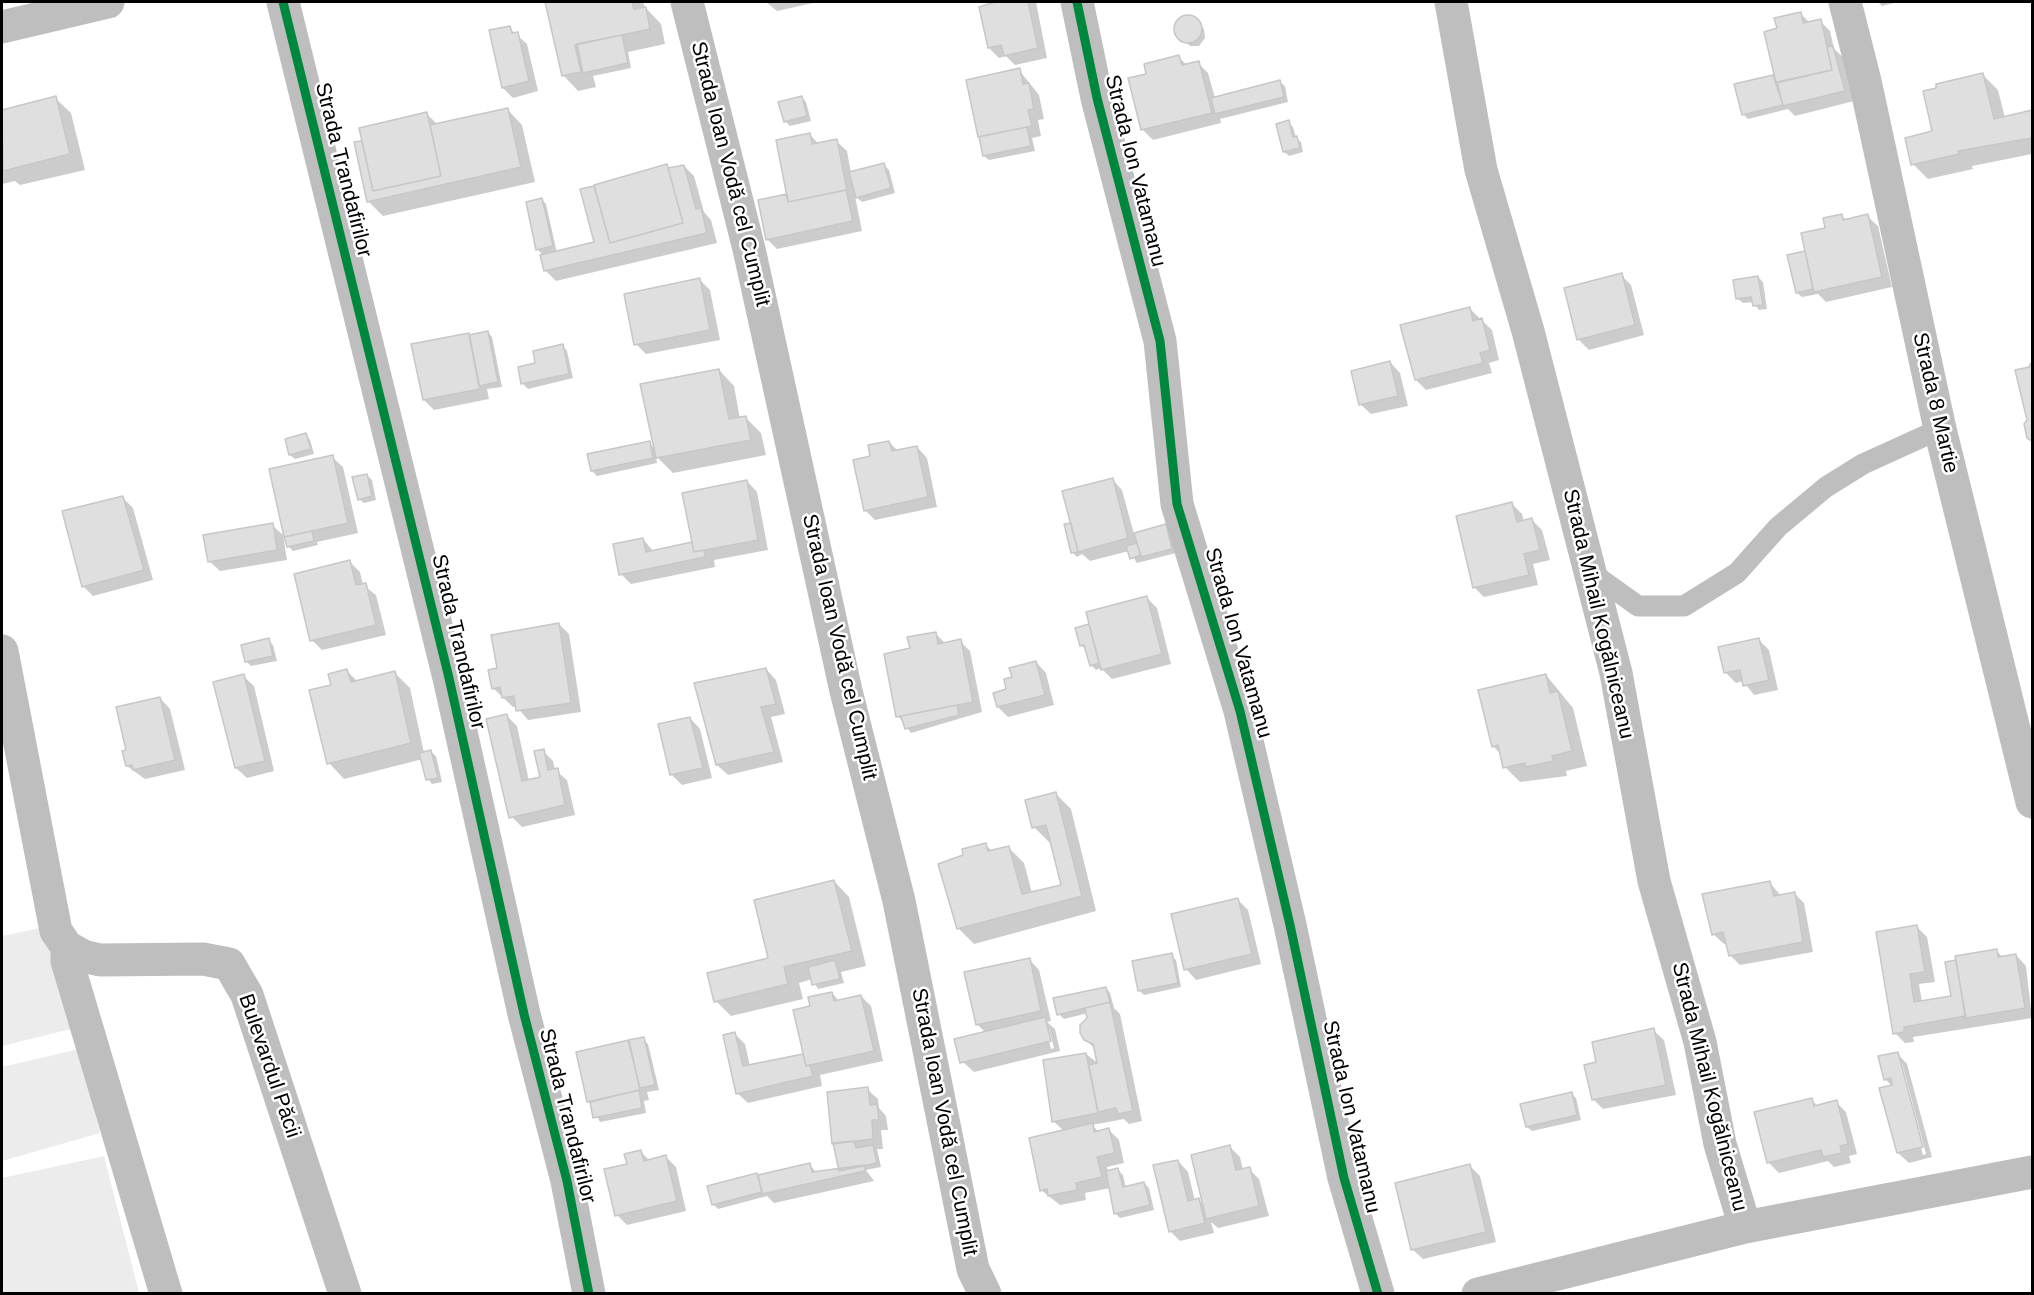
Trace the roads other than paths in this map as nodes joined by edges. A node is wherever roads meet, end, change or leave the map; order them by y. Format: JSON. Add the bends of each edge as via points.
{"nodes":[{"id":1,"x":108,"y":2,"type":"edge"},
{"id":2,"x":283,"y":2,"type":"edge"},
{"id":3,"x":687,"y":2,"type":"edge"},
{"id":4,"x":1077,"y":2,"type":"edge"},
{"id":5,"x":1451,"y":2,"type":"edge"},
{"id":6,"x":1845,"y":2,"type":"edge"},
{"id":7,"x":2,"y":27,"type":"edge"},
{"id":8,"x":1940,"y":429,"type":"junction"},
{"id":9,"x":1590,"y":570,"type":"junction"},
{"id":10,"x":2,"y":651,"type":"edge"},
{"id":11,"x":2032,"y":802,"type":"edge"},
{"id":12,"x":67,"y":947,"type":"junction"},
{"id":13,"x":2032,"y":1172,"type":"edge"},
{"id":14,"x":1745,"y":1227,"type":"junction"},
{"id":15,"x":166,"y":1293,"type":"edge"},
{"id":16,"x":345,"y":1293,"type":"edge"},
{"id":17,"x":589,"y":1293,"type":"edge"},
{"id":18,"x":985,"y":1293,"type":"edge"},
{"id":19,"x":1378,"y":1293,"type":"edge"},
{"id":20,"x":1478,"y":1293,"type":"edge"}],
"edges":[{"from":1,"to":7,"type":"street"},
{"from":2,"to":17,"type":"street","name":"Strada Trandafirilor","via":[[449,678],[524,1014],[567,1181]]},
{"from":3,"to":18,"type":"street","name":"Strada Ioan Vodă cel Cumplit","via":[[749,249],[846,692],[899,901],[973,1269]]},
{"from":4,"to":19,"type":"street","name":"Strada Ion Vatamanu","via":[[1097,98],[1161,341],[1177,504],[1240,711],[1344,1178]]},
{"from":5,"to":9,"type":"street","name":"Strada Mihail Kogălniceanu","via":[[1481,170],[1528,331]]},
{"from":6,"to":8,"type":"street","name":"Strada 8 Martie"},
{"from":8,"to":9,"type":"lane","via":[[1863,464],[1826,487],[1778,527],[1737,573],[1684,606],[1638,606]]},
{"from":8,"to":11,"type":"street","name":"Strada 8 Martie"},
{"from":9,"to":14,"type":"street","name":"Strada Mihail Kogălniceanu","via":[[1616,673],[1654,881],[1700,1042],[1720,1144]]},
{"from":10,"to":12,"type":"street","via":[[49,907],[56,931]]},
{"from":12,"to":15,"type":"street","via":[[67,961]]},
{"from":12,"to":16,"type":"street","name":"Bulevardul Păcii","via":[[100,960],[203,959],[229,964],[247,995]]},
{"from":13,"to":14,"type":"street"},
{"from":14,"to":20,"type":"street"}]}
